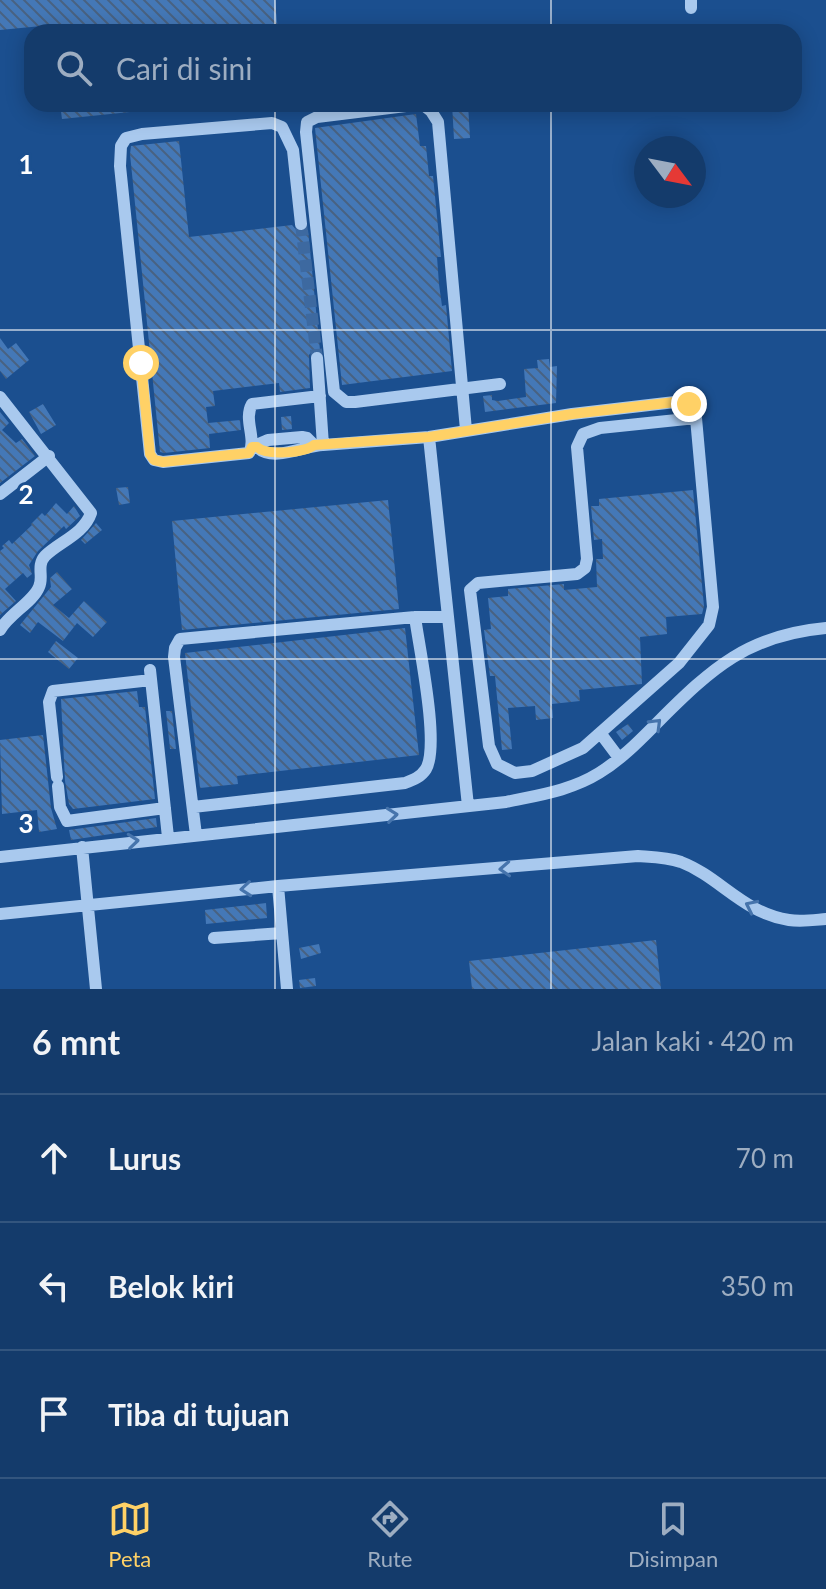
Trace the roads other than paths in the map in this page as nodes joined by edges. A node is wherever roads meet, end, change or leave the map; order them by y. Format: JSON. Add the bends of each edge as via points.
{"nodes":[{"id":1,"x":357,"y":112,"type":"edge"},
{"id":2,"x":432,"y":112,"type":"edge"},
{"id":3,"x":301,"y":224,"type":"tunnel mouth"},
{"id":4,"x":317,"y":358,"type":"tunnel mouth"},
{"id":5,"x":500,"y":384,"type":"dead end"},
{"id":6,"x":461,"y":388,"type":"junction"},
{"id":7,"x":320,"y":396,"type":"junction"},
{"id":8,"x":0,"y":397,"type":"edge"},
{"id":9,"x":696,"y":418,"type":"junction"},
{"id":10,"x":466,"y":430,"type":"junction"},
{"id":11,"x":429,"y":437,"type":"junction"},
{"id":12,"x":319,"y":445,"type":"junction"},
{"id":13,"x":255,"y":447,"type":"junction"},
{"id":14,"x":49,"y":456,"type":"junction"},
{"id":15,"x":0,"y":494,"type":"edge"},
{"id":16,"x":415,"y":617,"type":"junction"},
{"id":17,"x":446,"y":617,"type":"junction"},
{"id":18,"x":826,"y":628,"type":"edge"},
{"id":19,"x":0,"y":630,"type":"edge"},
{"id":20,"x":601,"y":734,"type":"junction"},
{"id":21,"x":619,"y":758,"type":"junction"},
{"id":22,"x":468,"y":806,"type":"junction"},
{"id":23,"x":193,"y":807,"type":"junction"},
{"id":24,"x":165,"y":808,"type":"junction"},
{"id":25,"x":196,"y":835,"type":"junction"},
{"id":26,"x":168,"y":837,"type":"junction"},
{"id":27,"x":82,"y":847,"type":"junction"},
{"id":28,"x":0,"y":857,"type":"edge"},
{"id":29,"x":278,"y":886,"type":"junction"},
{"id":30,"x":87,"y":904,"type":"junction"},
{"id":31,"x":0,"y":914,"type":"edge"},
{"id":32,"x":826,"y":919,"type":"edge"},
{"id":33,"x":282,"y":933,"type":"junction"},
{"id":34,"x":214,"y":938,"type":"dead end"},
{"id":35,"x":96,"y":989,"type":"edge"},
{"id":36,"x":287,"y":989,"type":"edge"}],
"edges":[{"from":1,"to":6,"type":"street","via":[[317,117],[307,122],[306,132],[334,392],[355,402]]},
{"from":2,"to":6,"type":"street","via":[[438,122]]},
{"from":3,"to":13,"type":"street","via":[[293,150],[282,127],[272,123],[142,134],[126,138],[121,146],[150,454],[163,462],[249,453]]},
{"from":4,"to":7,"type":"street"},
{"from":5,"to":6,"type":"street"},
{"from":6,"to":10,"type":"street"},
{"from":7,"to":12,"type":"street"},
{"from":7,"to":13,"type":"street","via":[[252,404],[248,412]]},
{"from":8,"to":14,"type":"street"},
{"from":9,"to":10,"type":"street","via":[[689,404],[675,402]]},
{"from":9,"to":20,"type":"street","via":[[712,618],[679,663]]},
{"from":9,"to":20,"type":"street","via":[[583,434],[577,447],[585,568],[577,574],[478,583],[470,590],[489,746],[497,764],[515,773],[532,771]]},
{"from":10,"to":11,"type":"street"},
{"from":11,"to":12,"type":"street"},
{"from":11,"to":17,"type":"street"},
{"from":12,"to":13,"type":"street","via":[[266,453]]},
{"from":14,"to":15,"type":"street"},
{"from":14,"to":19,"type":"street","via":[[87,504],[90,516],[42,560],[38,590]]},
{"from":16,"to":17,"type":"street"},
{"from":16,"to":23,"type":"street","via":[[430,745],[421,774],[405,783]]},
{"from":16,"to":23,"type":"street","via":[[180,639],[174,657]]},
{"from":17,"to":22,"type":"street"},
{"from":21,"to":18,"type":"street","one_way":true,"via":[[715,667],[750,646],[799,630]]},
{"from":20,"to":21,"type":"street"},
{"from":21,"to":22,"type":"street","via":[[565,790]]},
{"from":25,"to":22,"type":"street","one_way":true},
{"from":23,"to":25,"type":"street"},
{"from":24,"to":24,"type":"street","via":[[150,675],[53,691],[49,702],[57,781],[67,821]]},
{"from":24,"to":26,"type":"street"},
{"from":25,"to":26,"type":"street"},
{"from":27,"to":26,"type":"street","one_way":true},
{"from":27,"to":28,"type":"street"},
{"from":27,"to":30,"type":"street"},
{"from":29,"to":30,"type":"street","one_way":true},
{"from":32,"to":29,"type":"street","one_way":true,"via":[[774,917],[736,899],[697,870],[660,857]]},
{"from":29,"to":33,"type":"street"},
{"from":30,"to":31,"type":"street"},
{"from":30,"to":35,"type":"street"},
{"from":33,"to":34,"type":"street"},
{"from":33,"to":36,"type":"street"}]}
